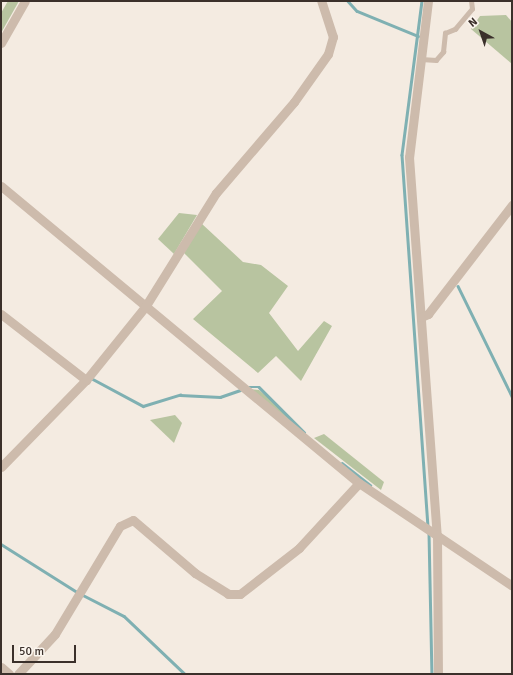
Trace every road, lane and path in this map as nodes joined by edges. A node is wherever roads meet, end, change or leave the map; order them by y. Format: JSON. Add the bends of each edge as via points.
{"nodes":[{"id":1,"x":26,"y":1,"type":"edge"},
{"id":2,"x":321,"y":1,"type":"edge"},
{"id":3,"x":428,"y":1,"type":"edge"},
{"id":4,"x":471,"y":1,"type":"edge"},
{"id":5,"x":1,"y":43,"type":"edge"},
{"id":6,"x":421,"y":60,"type":"junction"},
{"id":7,"x":1,"y":186,"type":"edge"},
{"id":8,"x":512,"y":205,"type":"edge"},
{"id":9,"x":146,"y":307,"type":"junction"},
{"id":10,"x":1,"y":314,"type":"edge"},
{"id":11,"x":421,"y":317,"type":"junction"},
{"id":12,"x":88,"y":377,"type":"junction"},
{"id":13,"x":1,"y":467,"type":"edge"},
{"id":14,"x":359,"y":483,"type":"junction"},
{"id":15,"x":437,"y":535,"type":"junction"},
{"id":16,"x":512,"y":586,"type":"edge"},
{"id":17,"x":1,"y":667,"type":"edge"},
{"id":18,"x":9,"y":674,"type":"edge"},
{"id":19,"x":18,"y":674,"type":"edge"},
{"id":20,"x":438,"y":674,"type":"edge"}],
"edges":[{"from":1,"to":5,"type":"street"},
{"from":2,"to":9,"type":"street","via":[[333,37],[328,54],[294,102],[216,193]]},
{"from":3,"to":6,"type":"street"},
{"from":4,"to":6,"type":"lane","via":[[472,9],[455,28],[445,33],[443,52],[436,60]]},
{"from":6,"to":11,"type":"street","via":[[409,157]]},
{"from":7,"to":9,"type":"street"},
{"from":8,"to":11,"type":"street","via":[[428,314]]},
{"from":9,"to":12,"type":"street"},
{"from":9,"to":14,"type":"street"},
{"from":10,"to":12,"type":"street"},
{"from":11,"to":15,"type":"street"},
{"from":12,"to":13,"type":"street"},
{"from":14,"to":15,"type":"street"},
{"from":14,"to":19,"type":"street","via":[[298,548],[240,594],[228,594],[195,573],[133,520],[120,526],[54,634]]},
{"from":15,"to":16,"type":"street"},
{"from":15,"to":20,"type":"street"},
{"from":17,"to":18,"type":"street"}]}
